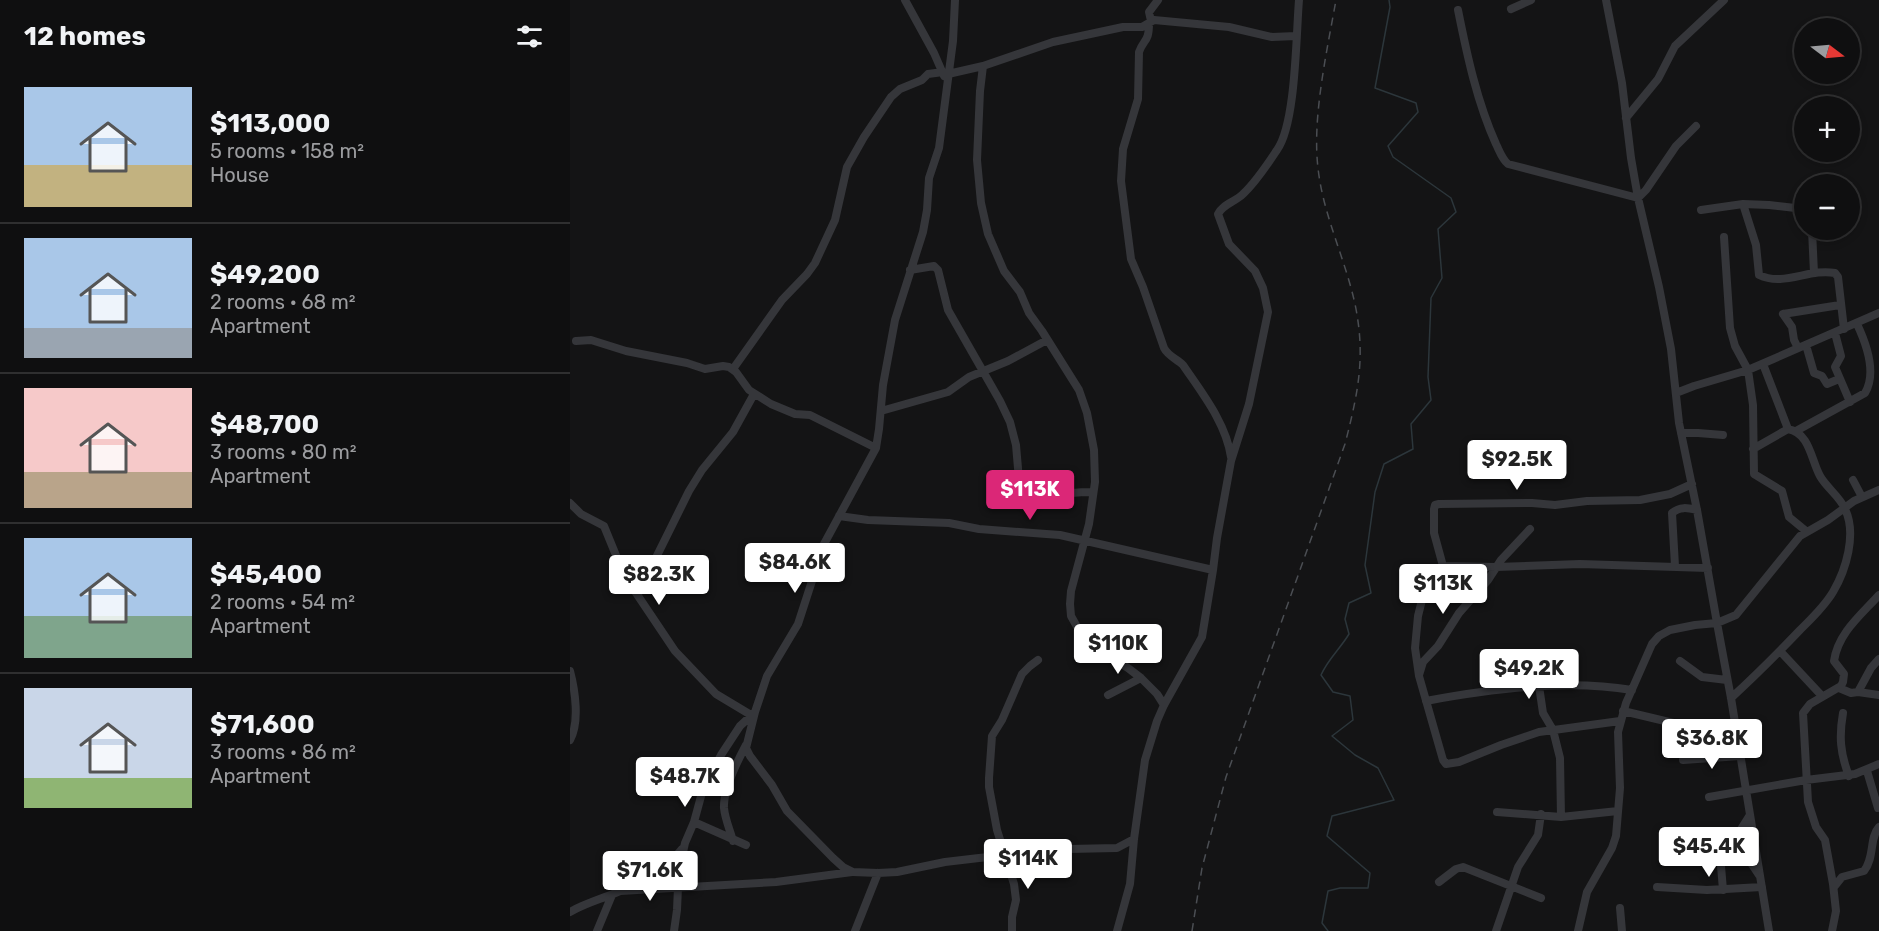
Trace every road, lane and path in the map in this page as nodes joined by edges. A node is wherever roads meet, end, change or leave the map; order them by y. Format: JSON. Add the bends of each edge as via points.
{"nodes":[{"id":1,"x":905,"y":0,"type":"edge"},
{"id":2,"x":955,"y":0,"type":"edge"},
{"id":3,"x":1158,"y":0,"type":"edge"},
{"id":4,"x":1299,"y":0,"type":"edge"},
{"id":5,"x":1531,"y":0,"type":"edge"},
{"id":6,"x":1606,"y":0,"type":"edge"},
{"id":7,"x":1724,"y":0,"type":"edge"},
{"id":8,"x":1511,"y":9,"type":"dead end"},
{"id":9,"x":1458,"y":10,"type":"dead end"},
{"id":10,"x":1150,"y":22,"type":"junction"},
{"id":11,"x":1296,"y":36,"type":"junction"},
{"id":12,"x":983,"y":66,"type":"junction"},
{"id":13,"x":945,"y":73,"type":"junction"},
{"id":14,"x":1626,"y":118,"type":"junction"},
{"id":15,"x":1696,"y":126,"type":"dead end"},
{"id":16,"x":1638,"y":198,"type":"junction"},
{"id":17,"x":1743,"y":204,"type":"junction"},
{"id":18,"x":1794,"y":208,"type":"edge"},
{"id":19,"x":1701,"y":210,"type":"dead end"},
{"id":20,"x":1724,"y":237,"type":"dead end"},
{"id":21,"x":1812,"y":240,"type":"edge"},
{"id":22,"x":910,"y":270,"type":"junction"},
{"id":23,"x":1814,"y":273,"type":"junction"},
{"id":24,"x":1840,"y":305,"type":"junction"},
{"id":25,"x":1879,"y":314,"type":"edge"},
{"id":26,"x":1857,"y":324,"type":"junction"},
{"id":27,"x":1844,"y":329,"type":"junction"},
{"id":28,"x":1835,"y":333,"type":"junction"},
{"id":29,"x":1047,"y":340,"type":"junction"},
{"id":30,"x":576,"y":341,"type":"dead end"},
{"id":31,"x":1802,"y":347,"type":"junction"},
{"id":32,"x":1763,"y":364,"type":"junction"},
{"id":33,"x":733,"y":369,"type":"junction"},
{"id":34,"x":1748,"y":370,"type":"junction"},
{"id":35,"x":982,"y":373,"type":"junction"},
{"id":36,"x":1839,"y":379,"type":"junction"},
{"id":37,"x":1676,"y":393,"type":"junction"},
{"id":38,"x":754,"y":394,"type":"junction"},
{"id":39,"x":1850,"y":402,"type":"junction"},
{"id":40,"x":880,"y":411,"type":"junction"},
{"id":41,"x":1792,"y":430,"type":"junction"},
{"id":42,"x":1681,"y":433,"type":"junction"},
{"id":43,"x":1723,"y":435,"type":"dead end"},
{"id":44,"x":876,"y":448,"type":"junction"},
{"id":45,"x":1753,"y":449,"type":"junction"},
{"id":46,"x":1231,"y":461,"type":"junction"},
{"id":47,"x":1854,"y":480,"type":"dead end"},
{"id":48,"x":1692,"y":484,"type":"junction"},
{"id":49,"x":1879,"y":490,"type":"edge"},
{"id":50,"x":1093,"y":492,"type":"junction"},
{"id":51,"x":1862,"y":497,"type":"junction"},
{"id":52,"x":570,"y":503,"type":"edge"},
{"id":53,"x":1845,"y":507,"type":"junction"},
{"id":54,"x":1697,"y":510,"type":"junction"},
{"id":55,"x":839,"y":516,"type":"junction"},
{"id":56,"x":1530,"y":529,"type":"dead end"},
{"id":57,"x":1806,"y":531,"type":"junction"},
{"id":58,"x":1084,"y":541,"type":"junction"},
{"id":59,"x":1443,"y":566,"type":"junction"},
{"id":60,"x":1675,"y":566,"type":"junction"},
{"id":61,"x":1496,"y":567,"type":"junction"},
{"id":62,"x":1708,"y":568,"type":"junction"},
{"id":63,"x":1213,"y":570,"type":"junction"},
{"id":64,"x":638,"y":594,"type":"junction"},
{"id":65,"x":1879,"y":596,"type":"edge"},
{"id":66,"x":1717,"y":623,"type":"junction"},
{"id":67,"x":1780,"y":651,"type":"junction"},
{"id":68,"x":1038,"y":660,"type":"dead end"},
{"id":69,"x":1879,"y":660,"type":"edge"},
{"id":70,"x":1680,"y":661,"type":"dead end"},
{"id":71,"x":570,"y":670,"type":"edge"},
{"id":72,"x":1419,"y":676,"type":"junction"},
{"id":73,"x":1141,"y":678,"type":"junction"},
{"id":74,"x":1728,"y":680,"type":"junction"},
{"id":75,"x":1539,"y":686,"type":"junction"},
{"id":76,"x":1839,"y":688,"type":"junction"},
{"id":77,"x":1632,"y":690,"type":"junction"},
{"id":78,"x":1858,"y":692,"type":"junction"},
{"id":79,"x":1107,"y":695,"type":"dead end"},
{"id":80,"x":1879,"y":695,"type":"edge"},
{"id":81,"x":1822,"y":696,"type":"junction"},
{"id":82,"x":1731,"y":698,"type":"junction"},
{"id":83,"x":1426,"y":701,"type":"junction"},
{"id":84,"x":1164,"y":705,"type":"junction"},
{"id":85,"x":1623,"y":711,"type":"junction"},
{"id":86,"x":753,"y":713,"type":"junction"},
{"id":87,"x":1843,"y":713,"type":"dead end"},
{"id":88,"x":1620,"y":721,"type":"junction"},
{"id":89,"x":1553,"y":729,"type":"junction"},
{"id":90,"x":1737,"y":734,"type":"junction"},
{"id":91,"x":570,"y":740,"type":"edge"},
{"id":92,"x":746,"y":744,"type":"junction"},
{"id":93,"x":1740,"y":756,"type":"junction"},
{"id":94,"x":1683,"y":760,"type":"dead end"},
{"id":95,"x":1879,"y":764,"type":"edge"},
{"id":96,"x":1867,"y":771,"type":"junction"},
{"id":97,"x":1849,"y":776,"type":"junction"},
{"id":98,"x":1806,"y":780,"type":"junction"},
{"id":99,"x":1747,"y":792,"type":"junction"},
{"id":100,"x":1709,"y":797,"type":"dead end"},
{"id":101,"x":1878,"y":808,"type":"edge"},
{"id":102,"x":1618,"y":811,"type":"junction"},
{"id":103,"x":1497,"y":812,"type":"dead end"},
{"id":104,"x":1541,"y":814,"type":"junction"},
{"id":105,"x":1750,"y":815,"type":"junction"},
{"id":106,"x":1561,"y":817,"type":"junction"},
{"id":107,"x":694,"y":822,"type":"junction"},
{"id":108,"x":1879,"y":827,"type":"edge"},
{"id":109,"x":1739,"y":833,"type":"junction"},
{"id":110,"x":1134,"y":839,"type":"junction"},
{"id":111,"x":733,"y":841,"type":"junction"},
{"id":112,"x":685,"y":843,"type":"junction"},
{"id":113,"x":746,"y":845,"type":"dead end"},
{"id":114,"x":1117,"y":848,"type":"junction"},
{"id":115,"x":1746,"y":853,"type":"junction"},
{"id":116,"x":1724,"y":855,"type":"junction"},
{"id":117,"x":1005,"y":856,"type":"junction"},
{"id":118,"x":1131,"y":864,"type":"junction"},
{"id":119,"x":854,"y":872,"type":"junction"},
{"id":120,"x":878,"y":873,"type":"junction"},
{"id":121,"x":1761,"y":877,"type":"junction"},
{"id":122,"x":1439,"y":882,"type":"dead end"},
{"id":123,"x":1511,"y":885,"type":"junction"},
{"id":124,"x":678,"y":887,"type":"junction"},
{"id":125,"x":1657,"y":887,"type":"dead end"},
{"id":126,"x":1762,"y":887,"type":"junction"},
{"id":127,"x":1834,"y":887,"type":"junction"},
{"id":128,"x":1723,"y":890,"type":"junction"},
{"id":129,"x":620,"y":891,"type":"junction"},
{"id":130,"x":612,"y":895,"type":"junction"},
{"id":131,"x":1541,"y":898,"type":"dead end"},
{"id":132,"x":1620,"y":908,"type":"dead end"},
{"id":133,"x":570,"y":912,"type":"edge"},
{"id":134,"x":597,"y":931,"type":"edge"},
{"id":135,"x":674,"y":931,"type":"edge"},
{"id":136,"x":855,"y":931,"type":"edge"},
{"id":137,"x":1012,"y":931,"type":"edge"},
{"id":138,"x":1117,"y":931,"type":"edge"},
{"id":139,"x":1496,"y":931,"type":"edge"},
{"id":140,"x":1578,"y":931,"type":"edge"},
{"id":141,"x":1622,"y":931,"type":"edge"},
{"id":142,"x":1769,"y":931,"type":"edge"},
{"id":143,"x":1832,"y":931,"type":"edge"}],
"edges":[{"from":1,"to":13,"type":"street"},
{"from":2,"to":13,"type":"street","via":[[953,41]]},
{"from":3,"to":10,"type":"street","via":[[1149,12]]},
{"from":4,"to":11,"type":"street"},
{"from":5,"to":8,"type":"street"},
{"from":6,"to":14,"type":"street"},
{"from":7,"to":14,"type":"street","via":[[1675,46],[1658,79]]},
{"from":9,"to":16,"type":"street","via":[[1485,117],[1504,161]]},
{"from":10,"to":11,"type":"street","via":[[1222,26],[1272,37]]},
{"from":10,"to":12,"type":"street","via":[[1142,27],[1123,27],[1053,42]]},
{"from":10,"to":46,"type":"street","via":[[1149,37],[1139,52],[1138,99],[1121,160],[1129,251],[1164,348],[1184,365],[1219,420]]},
{"from":11,"to":46,"type":"street","via":[[1293,87],[1281,144],[1245,192],[1218,214],[1229,244],[1255,271],[1268,307],[1248,404]]},
{"from":12,"to":13,"type":"street"},
{"from":12,"to":29,"type":"street","via":[[977,160],[984,218],[1000,264]]},
{"from":13,"to":22,"type":"street","via":[[939,148],[929,178],[926,222]]},
{"from":13,"to":33,"type":"street","via":[[928,74],[891,97],[848,167],[835,220],[815,263],[770,316]]},
{"from":14,"to":16,"type":"street"},
{"from":15,"to":16,"type":"street","via":[[1676,146]]},
{"from":16,"to":37,"type":"street","via":[[1659,286]]},
{"from":17,"to":18,"type":"street"},
{"from":17,"to":19,"type":"street"},
{"from":17,"to":23,"type":"street","via":[[1756,245],[1759,275],[1776,279]]},
{"from":20,"to":34,"type":"street","via":[[1730,328]]},
{"from":21,"to":23,"type":"street"},
{"from":22,"to":35,"type":"street","via":[[937,268],[948,310]]},
{"from":22,"to":40,"type":"street","via":[[895,320]]},
{"from":23,"to":24,"type":"street","via":[[1837,274]]},
{"from":24,"to":27,"type":"street"},
{"from":24,"to":31,"type":"street","via":[[1783,314],[1792,327],[1794,340]]},
{"from":25,"to":26,"type":"street"},
{"from":26,"to":27,"type":"street"},
{"from":26,"to":39,"type":"street","via":[[1867,352],[1869,383],[1865,393]]},
{"from":27,"to":28,"type":"street"},
{"from":28,"to":31,"type":"street"},
{"from":28,"to":36,"type":"street","via":[[1841,356],[1835,367]]},
{"from":29,"to":35,"type":"street"},
{"from":29,"to":50,"type":"street","via":[[1084,404],[1094,450]]},
{"from":30,"to":33,"type":"street","via":[[591,340],[705,369]]},
{"from":31,"to":32,"type":"street"},
{"from":31,"to":36,"type":"street","via":[[1813,372],[1827,384]]},
{"from":32,"to":34,"type":"street"},
{"from":32,"to":41,"type":"street"},
{"from":33,"to":38,"type":"street"},
{"from":34,"to":37,"type":"street"},
{"from":34,"to":45,"type":"street"},
{"from":35,"to":40,"type":"street","via":[[948,392]]},
{"from":35,"to":50,"type":"street","via":[[1010,422],[1023,492],[1034,496]]},
{"from":36,"to":39,"type":"street"},
{"from":37,"to":42,"type":"street"},
{"from":38,"to":44,"type":"street","via":[[791,413],[810,415]]},
{"from":38,"to":64,"type":"street","via":[[729,438],[689,491]]},
{"from":39,"to":41,"type":"street"},
{"from":40,"to":44,"type":"street"},
{"from":41,"to":45,"type":"street"},
{"from":41,"to":53,"type":"street","via":[[1803,438],[1821,478]]},
{"from":42,"to":43,"type":"street"},
{"from":42,"to":48,"type":"street"},
{"from":44,"to":55,"type":"street"},
{"from":45,"to":57,"type":"street","via":[[1754,474],[1782,491],[1789,517]]},
{"from":46,"to":63,"type":"street"},
{"from":47,"to":51,"type":"street"},
{"from":48,"to":54,"type":"street"},
{"from":48,"to":59,"type":"street","via":[[1670,494],[1640,500],[1435,505],[1434,533]]},
{"from":49,"to":51,"type":"street"},
{"from":50,"to":58,"type":"street"},
{"from":51,"to":53,"type":"street"},
{"from":52,"to":64,"type":"street","via":[[604,526],[624,575]]},
{"from":53,"to":57,"type":"street"},
{"from":53,"to":67,"type":"street","via":[[1850,531],[1839,580],[1822,608]]},
{"from":54,"to":60,"type":"street","via":[[1684,508],[1672,513]]},
{"from":54,"to":62,"type":"street"},
{"from":55,"to":58,"type":"street","via":[[949,523]]},
{"from":55,"to":86,"type":"street","via":[[819,556],[798,624],[767,676]]},
{"from":56,"to":61,"type":"street"},
{"from":57,"to":66,"type":"street","via":[[1741,610]]},
{"from":58,"to":63,"type":"street"},
{"from":58,"to":73,"type":"street","via":[[1071,591],[1071,616],[1091,646]]},
{"from":59,"to":61,"type":"street"},
{"from":59,"to":72,"type":"street","via":[[1430,577],[1420,607],[1415,648]]},
{"from":60,"to":61,"type":"street"},
{"from":60,"to":62,"type":"street"},
{"from":61,"to":72,"type":"street","via":[[1423,662]]},
{"from":62,"to":66,"type":"street"},
{"from":63,"to":84,"type":"street","via":[[1202,637]]},
{"from":64,"to":86,"type":"street","via":[[675,651],[704,684]]},
{"from":65,"to":76,"type":"street","via":[[1849,627],[1838,648],[1834,661],[1844,674]]},
{"from":66,"to":74,"type":"street"},
{"from":66,"to":77,"type":"street","via":[[1676,629],[1659,636]]},
{"from":67,"to":81,"type":"street"},
{"from":67,"to":82,"type":"street"},
{"from":68,"to":117,"type":"street","via":[[1022,674],[992,736],[989,787]]},
{"from":69,"to":78,"type":"street"},
{"from":70,"to":74,"type":"street","via":[[1702,677]]},
{"from":71,"to":91,"type":"street","via":[[575,704]]},
{"from":72,"to":83,"type":"street"},
{"from":73,"to":79,"type":"street"},
{"from":73,"to":84,"type":"street"},
{"from":74,"to":82,"type":"street"},
{"from":75,"to":77,"type":"street","via":[[1597,685]]},
{"from":75,"to":83,"type":"street"},
{"from":75,"to":89,"type":"street","via":[[1544,713]]},
{"from":76,"to":78,"type":"street"},
{"from":76,"to":81,"type":"street"},
{"from":77,"to":85,"type":"street"},
{"from":78,"to":80,"type":"street"},
{"from":81,"to":98,"type":"street","via":[[1803,713]]},
{"from":82,"to":90,"type":"street"},
{"from":83,"to":89,"type":"street","via":[[1446,764]]},
{"from":84,"to":110,"type":"street","via":[[1145,760]]},
{"from":85,"to":88,"type":"street"},
{"from":85,"to":90,"type":"street","via":[[1711,732]]},
{"from":86,"to":92,"type":"street"},
{"from":86,"to":107,"type":"street","via":[[740,726],[708,780]]},
{"from":87,"to":97,"type":"street","via":[[1840,748]]},
{"from":88,"to":89,"type":"street"},
{"from":88,"to":102,"type":"street"},
{"from":89,"to":106,"type":"street","via":[[1561,766]]},
{"from":90,"to":93,"type":"street"},
{"from":92,"to":111,"type":"street","via":[[724,801]]},
{"from":92,"to":119,"type":"street","via":[[787,811],[833,858]]},
{"from":93,"to":94,"type":"street"},
{"from":93,"to":99,"type":"street"},
{"from":95,"to":96,"type":"street"},
{"from":96,"to":97,"type":"street"},
{"from":96,"to":101,"type":"street"},
{"from":97,"to":98,"type":"street"},
{"from":98,"to":99,"type":"street"},
{"from":98,"to":127,"type":"street","via":[[1809,808],[1826,840]]},
{"from":99,"to":100,"type":"street"},
{"from":99,"to":105,"type":"street"},
{"from":102,"to":106,"type":"street"},
{"from":102,"to":140,"type":"street","via":[[1614,842],[1587,892]]},
{"from":103,"to":104,"type":"street"},
{"from":104,"to":106,"type":"street"},
{"from":104,"to":123,"type":"street","via":[[1538,835]]},
{"from":105,"to":109,"type":"street"},
{"from":105,"to":121,"type":"street"},
{"from":107,"to":111,"type":"street"},
{"from":107,"to":112,"type":"street"},
{"from":108,"to":127,"type":"street","via":[[1864,871],[1842,877]]},
{"from":109,"to":115,"type":"street"},
{"from":109,"to":116,"type":"street"},
{"from":110,"to":114,"type":"street"},
{"from":110,"to":118,"type":"street"},
{"from":111,"to":113,"type":"street"},
{"from":112,"to":124,"type":"street"},
{"from":112,"to":129,"type":"street","via":[[675,858],[659,870]]},
{"from":114,"to":117,"type":"street"},
{"from":114,"to":118,"type":"street"},
{"from":115,"to":116,"type":"street"},
{"from":115,"to":121,"type":"street"},
{"from":116,"to":128,"type":"street"},
{"from":117,"to":120,"type":"street"},
{"from":117,"to":137,"type":"street","via":[[1015,889]]},
{"from":118,"to":138,"type":"street"},
{"from":119,"to":120,"type":"street"},
{"from":119,"to":124,"type":"street","via":[[776,882]]},
{"from":120,"to":136,"type":"street"},
{"from":121,"to":126,"type":"street"},
{"from":122,"to":123,"type":"street","via":[[1463,867]]},
{"from":123,"to":131,"type":"street"},
{"from":123,"to":139,"type":"street"},
{"from":124,"to":129,"type":"street"},
{"from":124,"to":135,"type":"street"},
{"from":125,"to":128,"type":"street"},
{"from":126,"to":128,"type":"street"},
{"from":126,"to":142,"type":"street"},
{"from":127,"to":143,"type":"street","via":[[1836,911]]},
{"from":129,"to":130,"type":"street"},
{"from":130,"to":133,"type":"street"},
{"from":130,"to":134,"type":"street"},
{"from":132,"to":141,"type":"street"}]}
